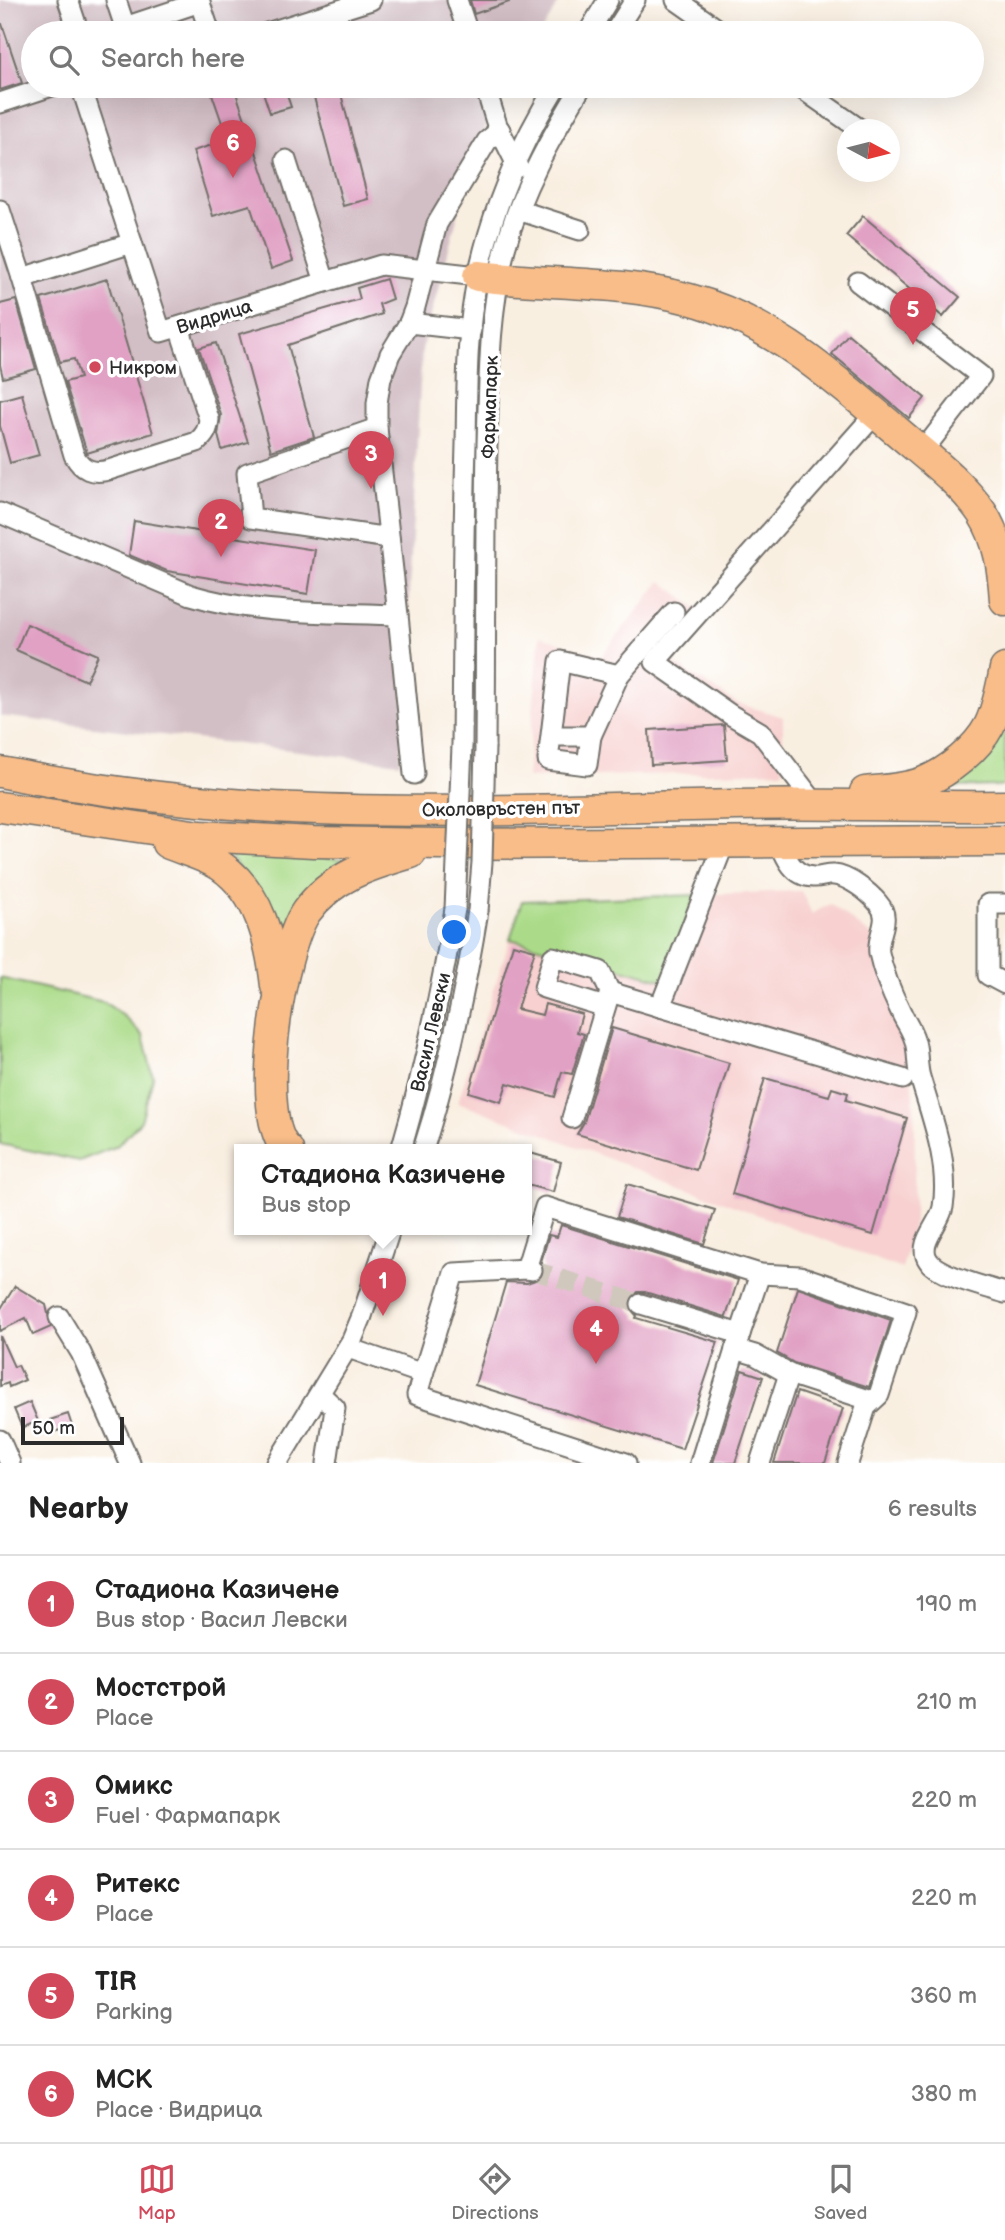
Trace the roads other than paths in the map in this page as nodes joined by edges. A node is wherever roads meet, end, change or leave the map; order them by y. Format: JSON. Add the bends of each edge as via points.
{"nodes":[{"id":1,"x":68,"y":0,"type":"edge"},
{"id":2,"x":116,"y":0,"type":"edge"},
{"id":3,"x":371,"y":0,"type":"edge"},
{"id":4,"x":457,"y":0,"type":"edge"},
{"id":5,"x":608,"y":0,"type":"edge"},
{"id":6,"x":635,"y":0,"type":"edge"},
{"id":7,"x":676,"y":0,"type":"edge"},
{"id":8,"x":199,"y":1,"type":"edge"},
{"id":9,"x":75,"y":21,"type":"edge"},
{"id":10,"x":123,"y":21,"type":"edge"},
{"id":11,"x":149,"y":21,"type":"edge"},
{"id":12,"x":206,"y":21,"type":"edge"},
{"id":13,"x":305,"y":21,"type":"edge"},
{"id":14,"x":464,"y":21,"type":"edge"},
{"id":15,"x":595,"y":21,"type":"edge"},
{"id":16,"x":622,"y":21,"type":"edge"},
{"id":17,"x":706,"y":21,"type":"edge"},
{"id":18,"x":21,"y":96,"type":"edge"},
{"id":19,"x":85,"y":98,"type":"edge"},
{"id":20,"x":489,"y":98,"type":"edge"},
{"id":21,"x":549,"y":98,"type":"edge"},
{"id":22,"x":575,"y":98,"type":"edge"},
{"id":23,"x":815,"y":98,"type":"edge"},
{"id":24,"x":0,"y":103,"type":"edge"},
{"id":25,"x":845,"y":119,"type":"edge"},
{"id":26,"x":500,"y":130,"type":"junction"},
{"id":27,"x":286,"y":160,"type":"dead end"},
{"id":28,"x":514,"y":163,"type":"junction"},
{"id":29,"x":529,"y":183,"type":"junction"},
{"id":30,"x":0,"y":210,"type":"edge"},
{"id":31,"x":518,"y":210,"type":"junction"},
{"id":32,"x":580,"y":230,"type":"dead end"},
{"id":33,"x":132,"y":243,"type":"junction"},
{"id":34,"x":425,"y":269,"type":"junction"},
{"id":35,"x":488,"y":277,"type":"junction"},
{"id":36,"x":22,"y":278,"type":"junction"},
{"id":37,"x":325,"y":282,"type":"junction"},
{"id":38,"x":858,"y":282,"type":"dead end"},
{"id":39,"x":409,"y":323,"type":"junction"},
{"id":40,"x":179,"y":327,"type":"junction"},
{"id":41,"x":471,"y":330,"type":"junction"},
{"id":42,"x":876,"y":414,"type":"junction"},
{"id":43,"x":377,"y":428,"type":"junction"},
{"id":44,"x":922,"y":452,"type":"junction"},
{"id":45,"x":0,"y":513,"type":"edge"},
{"id":46,"x":389,"y":538,"type":"junction"},
{"id":47,"x":1005,"y":600,"type":"edge"},
{"id":48,"x":674,"y":612,"type":"dead end"},
{"id":49,"x":398,"y":615,"type":"junction"},
{"id":50,"x":648,"y":656,"type":"junction"},
{"id":51,"x":1005,"y":669,"type":"edge"},
{"id":52,"x":620,"y":675,"type":"junction"},
{"id":53,"x":551,"y":736,"type":"junction"},
{"id":54,"x":591,"y":736,"type":"junction"},
{"id":55,"x":462,"y":746,"type":"joint"},
{"id":56,"x":485,"y":747,"type":"joint"},
{"id":57,"x":0,"y":772,"type":"edge"},
{"id":58,"x":414,"y":774,"type":"dead end"},
{"id":59,"x":797,"y":801,"type":"junction"},
{"id":60,"x":1005,"y":806,"type":"edge"},
{"id":61,"x":0,"y":807,"type":"edge"},
{"id":62,"x":129,"y":827,"type":"junction"},
{"id":63,"x":725,"y":841,"type":"junction"},
{"id":64,"x":779,"y":841,"type":"junction"},
{"id":65,"x":1005,"y":841,"type":"edge"},
{"id":66,"x":441,"y":844,"type":"junction"},
{"id":67,"x":1005,"y":904,"type":"edge"},
{"id":68,"x":1005,"y":984,"type":"edge"},
{"id":69,"x":277,"y":1000,"type":"junction"},
{"id":70,"x":660,"y":1007,"type":"junction"},
{"id":71,"x":903,"y":1079,"type":"dead end"},
{"id":72,"x":572,"y":1118,"type":"dead end"},
{"id":73,"x":284,"y":1144,"type":"edge"},
{"id":74,"x":403,"y":1144,"type":"edge"},
{"id":75,"x":426,"y":1144,"type":"edge"},
{"id":76,"x":388,"y":1235,"type":"edge"},
{"id":77,"x":760,"y":1273,"type":"junction"},
{"id":78,"x":1005,"y":1293,"type":"edge"},
{"id":79,"x":641,"y":1304,"type":"tunnel mouth"},
{"id":80,"x":59,"y":1317,"type":"dead end"},
{"id":81,"x":737,"y":1341,"type":"junction"},
{"id":82,"x":348,"y":1348,"type":"junction"},
{"id":83,"x":423,"y":1374,"type":"junction"},
{"id":84,"x":789,"y":1374,"type":"junction"},
{"id":85,"x":320,"y":1394,"type":"junction"},
{"id":86,"x":872,"y":1401,"type":"junction"},
{"id":87,"x":130,"y":1463,"type":"edge"},
{"id":88,"x":277,"y":1463,"type":"edge"},
{"id":89,"x":327,"y":1463,"type":"edge"},
{"id":90,"x":626,"y":1463,"type":"edge"},
{"id":91,"x":700,"y":1463,"type":"edge"},
{"id":92,"x":760,"y":1463,"type":"edge"},
{"id":93,"x":848,"y":1463,"type":"edge"}],
"edges":[{"from":1,"to":9,"type":"street"},
{"from":2,"to":10,"type":"street"},
{"from":3,"to":13,"type":"street"},
{"from":4,"to":14,"type":"street"},
{"from":5,"to":15,"type":"street"},
{"from":6,"to":16,"type":"street"},
{"from":7,"to":17,"type":"street"},
{"from":8,"to":11,"type":"street"},
{"from":8,"to":12,"type":"street"},
{"from":18,"to":24,"type":"street"},
{"from":19,"to":33,"type":"street","name":"Видрица"},
{"from":20,"to":26,"type":"street"},
{"from":21,"to":28,"type":"street","name":"Фармапарк"},
{"from":22,"to":29,"type":"street","name":"Фармапарк"},
{"from":23,"to":25,"type":"street"},
{"from":26,"to":28,"type":"street"},
{"from":26,"to":34,"type":"street","via":[[487,141],[437,224]]},
{"from":27,"to":37,"type":"street"},
{"from":28,"to":29,"type":"street"},
{"from":28,"to":35,"type":"street","name":"Фармапарк","via":[[498,204]]},
{"from":29,"to":31,"type":"street","name":"Фармапарк"},
{"from":30,"to":36,"type":"street"},
{"from":31,"to":32,"type":"street"},
{"from":31,"to":35,"type":"street","name":"Фармапарк"},
{"from":33,"to":36,"type":"street"},
{"from":33,"to":40,"type":"street","name":"Видрица","via":[[161,332]]},
{"from":34,"to":35,"type":"street","name":"Видрица"},
{"from":34,"to":37,"type":"street","name":"Видрица","via":[[381,265]]},
{"from":34,"to":39,"type":"street"},
{"from":35,"to":41,"type":"street","name":"Фармапарк"},
{"from":35,"to":42,"type":"highway","via":[[654,290],[714,307],[793,347]]},
{"from":35,"to":56,"type":"street","name":"Фармапарк"},
{"from":36,"to":40,"type":"street","via":[[74,455],[87,471],[109,470],[205,436],[209,419]]},
{"from":37,"to":40,"type":"street","name":"Видрица"},
{"from":38,"to":44,"type":"street","via":[[981,376]]},
{"from":39,"to":41,"type":"street"},
{"from":39,"to":43,"type":"street","via":[[381,378]]},
{"from":41,"to":55,"type":"street","name":"Фармапарк"},
{"from":42,"to":44,"type":"highway"},
{"from":42,"to":50,"type":"street"},
{"from":43,"to":46,"type":"street"},
{"from":43,"to":46,"type":"street","via":[[247,473],[251,518]]},
{"from":44,"to":47,"type":"highway","via":[[983,514],[998,548]]},
{"from":45,"to":49,"type":"street","via":[[217,603]]},
{"from":46,"to":49,"type":"street"},
{"from":48,"to":50,"type":"street"},
{"from":49,"to":58,"type":"street"},
{"from":50,"to":52,"type":"street"},
{"from":50,"to":59,"type":"street","via":[[760,732]]},
{"from":51,"to":59,"type":"highway","via":[[988,728],[950,766],[923,782]]},
{"from":52,"to":53,"type":"street","via":[[560,661]]},
{"from":52,"to":54,"type":"street"},
{"from":53,"to":54,"type":"street"},
{"from":53,"to":54,"type":"street","via":[[548,760],[587,765]]},
{"from":55,"to":74,"type":"street","name":"Васил Левски","bridge":true,"via":[[455,909]]},
{"from":56,"to":75,"type":"street","name":"Васил Левски","bridge":true,"via":[[478,911],[461,1004]]},
{"from":57,"to":59,"type":"highway","name":"Околовръстен път","via":[[257,806],[485,809]]},
{"from":59,"to":60,"type":"highway","name":"Околовръстен път"},
{"from":61,"to":62,"type":"highway","name":"Околовръстен път"},
{"from":62,"to":66,"type":"highway","name":"Околовръстен път","via":[[302,842]]},
{"from":62,"to":69,"type":"highway","via":[[220,866],[244,888],[267,935]]},
{"from":63,"to":64,"type":"highway","name":"Околовръстен път"},
{"from":63,"to":66,"type":"highway","name":"Околовръстен път"},
{"from":63,"to":70,"type":"street"},
{"from":64,"to":65,"type":"highway","name":"Околовръстен път"},
{"from":64,"to":78,"type":"street","via":[[787,861],[802,875],[845,878],[879,903],[885,914],[880,956],[914,1037],[919,1075],[934,1117],[944,1184],[943,1206],[925,1249],[928,1261],[937,1269]]},
{"from":66,"to":69,"type":"highway","via":[[368,865],[323,893],[294,936]]},
{"from":67,"to":68,"type":"street","via":[[988,904],[988,975]]},
{"from":69,"to":73,"type":"highway","via":[[272,1111],[275,1131]]},
{"from":70,"to":71,"type":"street"},
{"from":70,"to":72,"type":"street","via":[[608,999]]},
{"from":76,"to":82,"type":"street"},
{"from":77,"to":81,"type":"street"},
{"from":77,"to":83,"type":"street","via":[[545,1207],[529,1269],[453,1273]]},
{"from":77,"to":86,"type":"street","via":[[800,1276],[906,1312],[879,1395]]},
{"from":79,"to":81,"type":"street"},
{"from":80,"to":87,"type":"street","via":[[86,1364]]},
{"from":81,"to":84,"type":"street"},
{"from":81,"to":91,"type":"street"},
{"from":82,"to":83,"type":"street"},
{"from":82,"to":85,"type":"street"},
{"from":83,"to":90,"type":"street","via":[[417,1395]]},
{"from":84,"to":86,"type":"street"},
{"from":84,"to":92,"type":"street"},
{"from":85,"to":88,"type":"street"},
{"from":85,"to":89,"type":"street","via":[[335,1408]]},
{"from":86,"to":93,"type":"street"}]}
